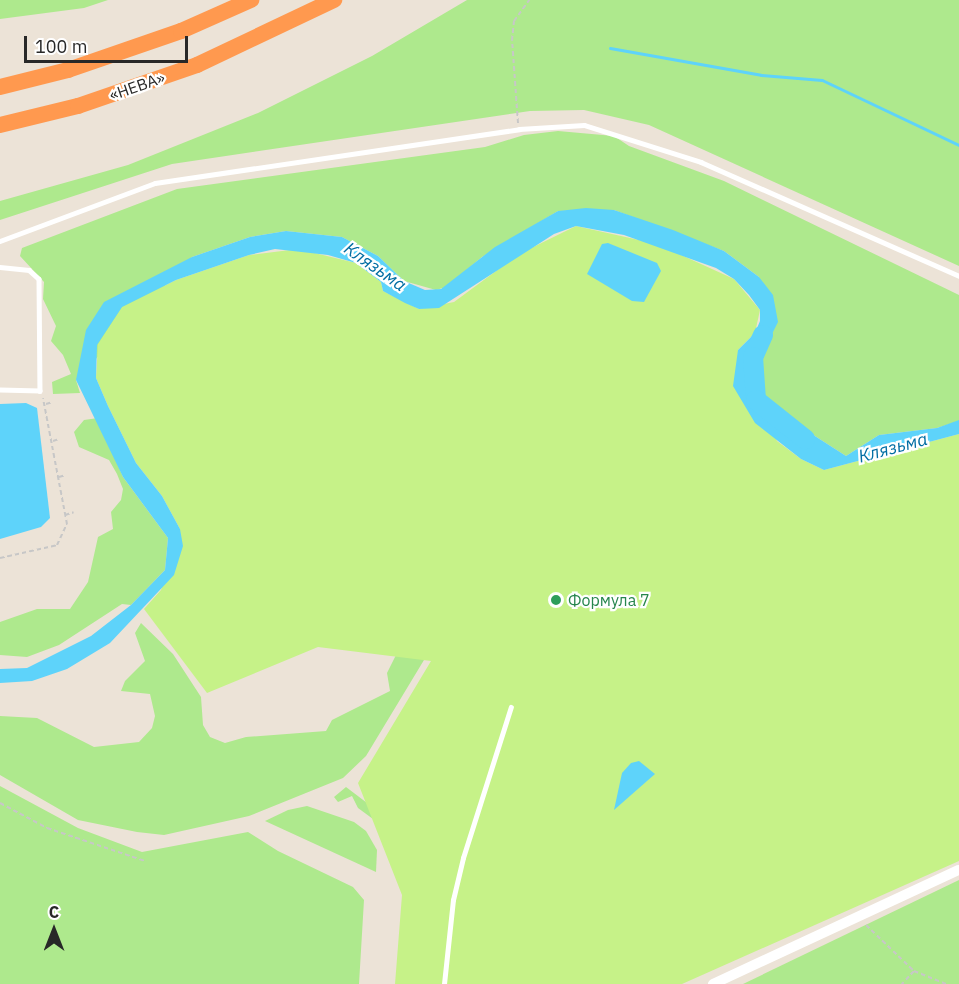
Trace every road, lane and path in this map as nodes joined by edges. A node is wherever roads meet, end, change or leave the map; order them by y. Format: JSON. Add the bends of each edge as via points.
{"nodes":[{"id":1,"x":251,"y":0,"type":"edge"},
{"id":2,"x":334,"y":0,"type":"edge"},
{"id":3,"x":529,"y":0,"type":"edge"},
{"id":4,"x":0,"y":87,"type":"edge"},
{"id":5,"x":0,"y":125,"type":"edge"},
{"id":6,"x":519,"y":129,"type":"junction"},
{"id":7,"x":0,"y":241,"type":"edge"},
{"id":8,"x":0,"y":267,"type":"edge"},
{"id":9,"x":959,"y":276,"type":"edge"},
{"id":10,"x":0,"y":390,"type":"edge"},
{"id":11,"x":53,"y":402,"type":"dead end"},
{"id":12,"x":59,"y":439,"type":"dead end"},
{"id":13,"x":52,"y":441,"type":"junction"},
{"id":14,"x":66,"y":475,"type":"dead end"},
{"id":15,"x":59,"y":477,"type":"junction"},
{"id":16,"x":74,"y":512,"type":"dead end"},
{"id":17,"x":65,"y":515,"type":"junction"},
{"id":18,"x":0,"y":558,"type":"edge"},
{"id":19,"x":511,"y":707,"type":"dead end"},
{"id":20,"x":0,"y":803,"type":"edge"},
{"id":21,"x":145,"y":861,"type":"dead end"},
{"id":22,"x":959,"y":870,"type":"edge"},
{"id":23,"x":857,"y":917,"type":"junction"},
{"id":24,"x":914,"y":971,"type":"junction"},
{"id":25,"x":444,"y":984,"type":"edge"},
{"id":26,"x":713,"y":984,"type":"edge"},
{"id":27,"x":902,"y":984,"type":"edge"},
{"id":28,"x":946,"y":984,"type":"edge"}],
"edges":[{"from":1,"to":4,"type":"highway","via":[[170,35],[68,70]]},
{"from":2,"to":5,"type":"highway","name":"«НЕВА»","via":[[197,65],[78,106]]},
{"from":3,"to":6,"type":"path","via":[[514,21],[512,40]]},
{"from":6,"to":7,"type":"lane","via":[[155,183]]},
{"from":6,"to":9,"type":"lane","via":[[584,125],[701,162]]},
{"from":8,"to":10,"type":"lane","via":[[29,270],[39,279],[40,391]]},
{"from":11,"to":13,"type":"path","via":[[46,404]]},
{"from":12,"to":13,"type":"path"},
{"from":13,"to":15,"type":"path"},
{"from":14,"to":15,"type":"path"},
{"from":15,"to":17,"type":"path"},
{"from":16,"to":17,"type":"path"},
{"from":17,"to":18,"type":"path","via":[[67,524],[57,545]]},
{"from":19,"to":25,"type":"lane","via":[[463,858],[450,921]]},
{"from":20,"to":21,"type":"path","via":[[47,828]]},
{"from":22,"to":23,"type":"street"},
{"from":23,"to":24,"type":"path"},
{"from":23,"to":26,"type":"street"},
{"from":24,"to":27,"type":"path"},
{"from":24,"to":28,"type":"path"}]}
